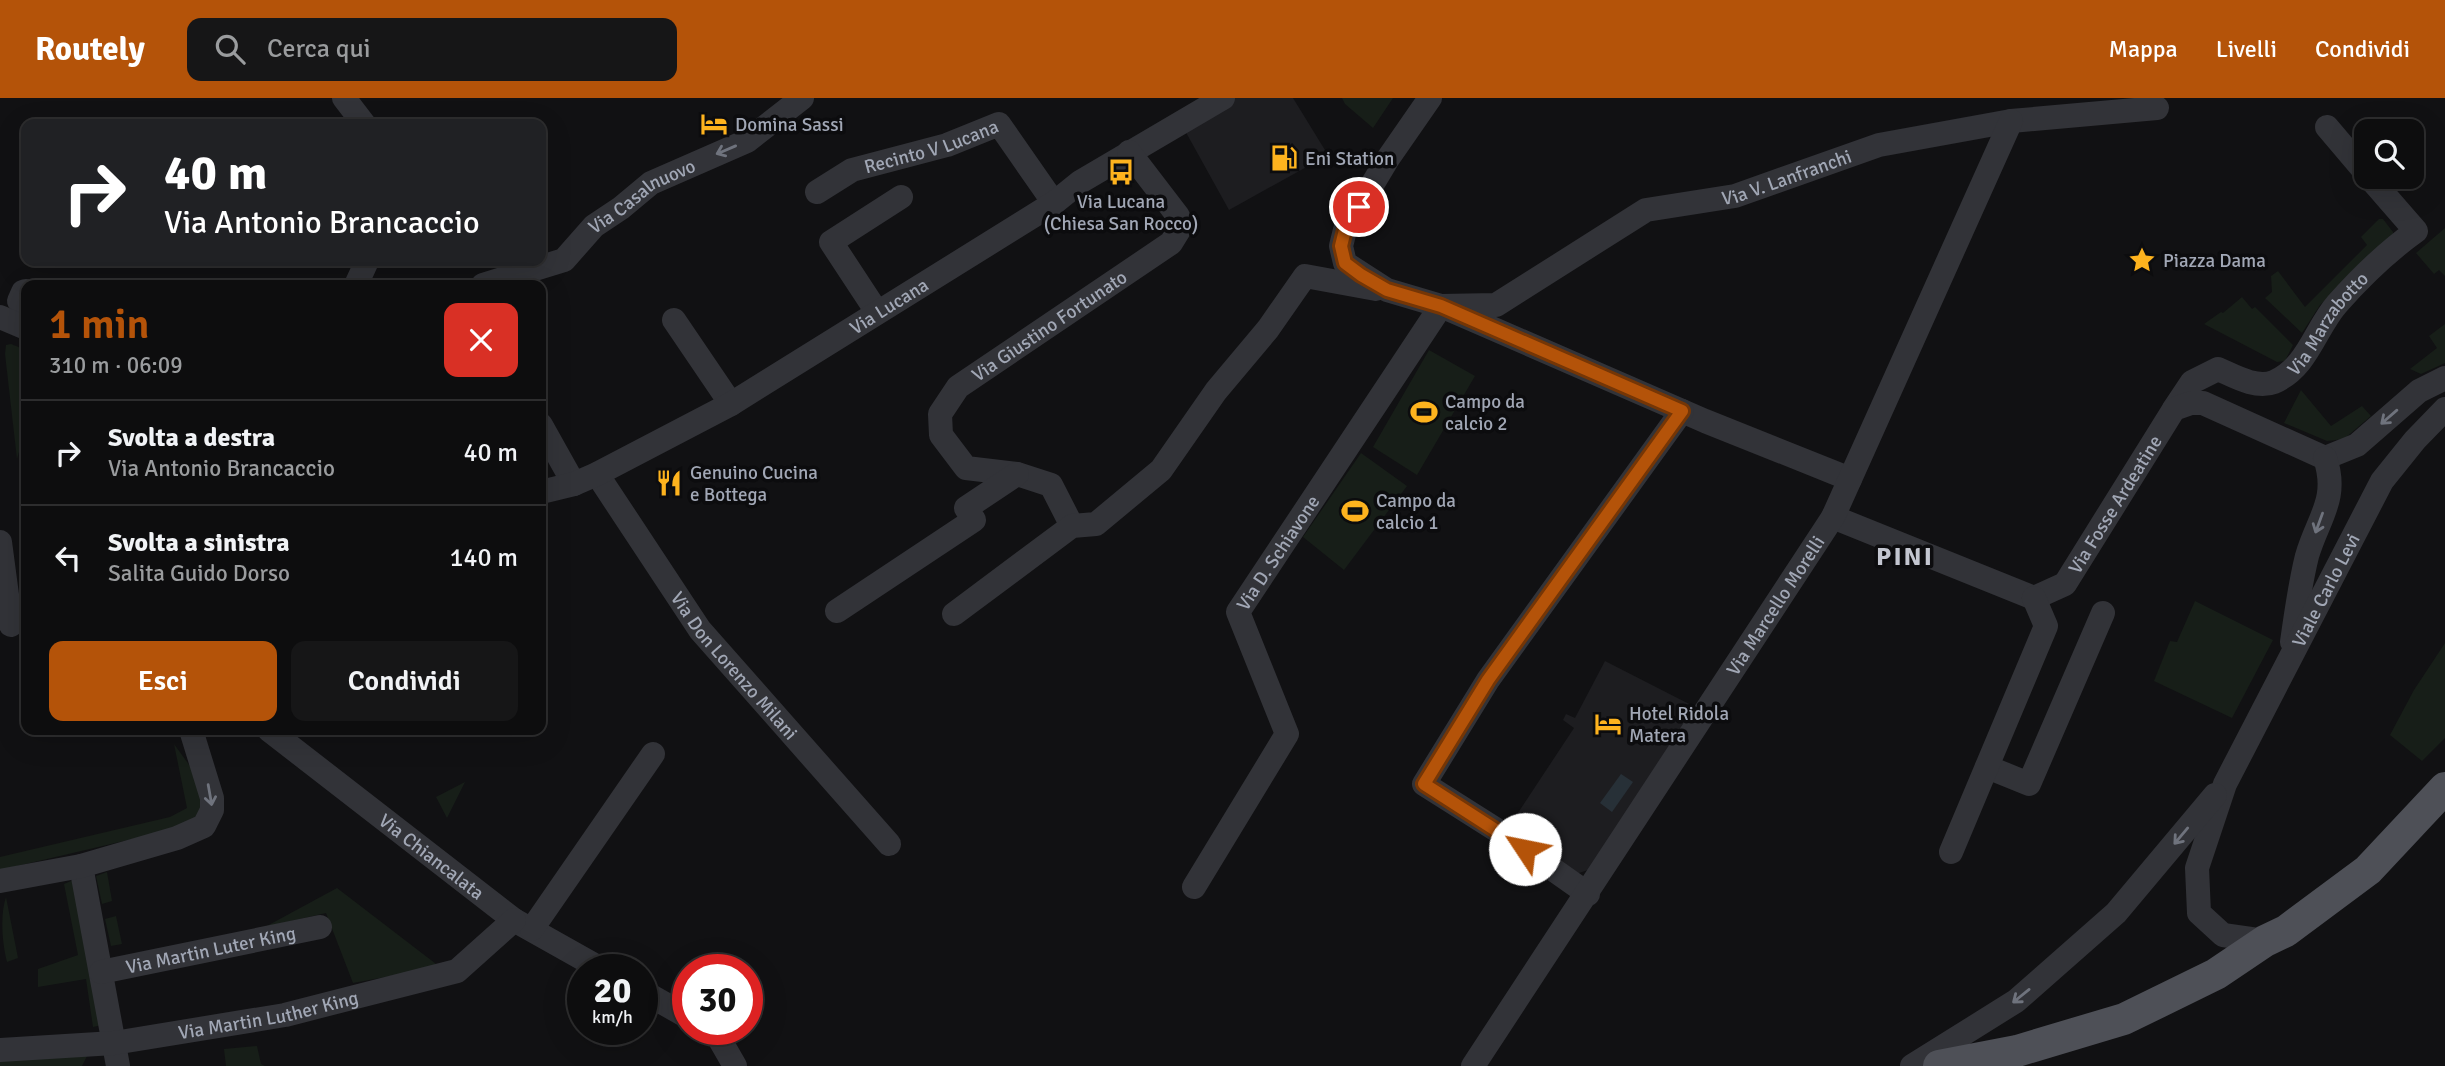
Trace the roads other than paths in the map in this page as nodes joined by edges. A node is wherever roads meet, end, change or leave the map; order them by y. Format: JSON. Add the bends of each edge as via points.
{"nodes":[{"id":1,"x":344,"y":98,"type":"edge"},
{"id":2,"x":802,"y":98,"type":"edge"},
{"id":3,"x":1223,"y":98,"type":"edge"},
{"id":4,"x":1430,"y":98,"type":"edge"},
{"id":5,"x":2157,"y":108,"type":"dead end"},
{"id":6,"x":360,"y":119,"type":"edge"},
{"id":7,"x":2011,"y":121,"type":"junction"},
{"id":8,"x":2327,"y":127,"type":"dead end"},
{"id":9,"x":1129,"y":152,"type":"junction"},
{"id":10,"x":2354,"y":159,"type":"edge"},
{"id":11,"x":2380,"y":189,"type":"edge"},
{"id":12,"x":817,"y":192,"type":"dead end"},
{"id":13,"x":901,"y":197,"type":"dead end"},
{"id":14,"x":1054,"y":203,"type":"junction"},
{"id":15,"x":500,"y":280,"type":"edge"},
{"id":16,"x":1387,"y":290,"type":"junction"},
{"id":17,"x":1441,"y":306,"type":"junction"},
{"id":18,"x":877,"y":312,"type":"junction"},
{"id":19,"x":0,"y":317,"type":"edge"},
{"id":20,"x":674,"y":320,"type":"dead end"},
{"id":21,"x":21,"y":326,"type":"edge"},
{"id":22,"x":2445,"y":378,"type":"edge"},
{"id":23,"x":731,"y":404,"type":"junction"},
{"id":24,"x":2445,"y":409,"type":"edge"},
{"id":25,"x":2174,"y":410,"type":"junction"},
{"id":26,"x":1682,"y":411,"type":"junction"},
{"id":27,"x":546,"y":434,"type":"edge"},
{"id":28,"x":2325,"y":458,"type":"junction"},
{"id":29,"x":597,"y":474,"type":"junction"},
{"id":30,"x":1017,"y":474,"type":"junction"},
{"id":31,"x":1850,"y":479,"type":"junction"},
{"id":32,"x":574,"y":484,"type":"junction"},
{"id":33,"x":546,"y":491,"type":"edge"},
{"id":34,"x":1833,"y":517,"type":"junction"},
{"id":35,"x":1072,"y":526,"type":"junction"},
{"id":36,"x":0,"y":548,"type":"edge"},
{"id":37,"x":2034,"y":598,"type":"junction"},
{"id":38,"x":837,"y":611,"type":"dead end"},
{"id":39,"x":2103,"y":613,"type":"dead end"},
{"id":40,"x":954,"y":614,"type":"dead end"},
{"id":41,"x":12,"y":625,"type":"edge"},
{"id":42,"x":2289,"y":663,"type":"junction"},
{"id":43,"x":193,"y":735,"type":"edge"},
{"id":44,"x":277,"y":735,"type":"edge"},
{"id":45,"x":653,"y":754,"type":"dead end"},
{"id":46,"x":1987,"y":767,"type":"junction"},
{"id":47,"x":2225,"y":784,"type":"junction"},
{"id":48,"x":2445,"y":789,"type":"edge"},
{"id":49,"x":889,"y":845,"type":"dead end"},
{"id":50,"x":1951,"y":852,"type":"dead end"},
{"id":51,"x":81,"y":866,"type":"junction"},
{"id":52,"x":0,"y":881,"type":"edge"},
{"id":53,"x":1194,"y":887,"type":"dead end"},
{"id":54,"x":1588,"y":894,"type":"junction"},
{"id":55,"x":523,"y":924,"type":"junction"},
{"id":56,"x":320,"y":926,"type":"dead end"},
{"id":57,"x":2265,"y":941,"type":"junction"},
{"id":58,"x":575,"y":954,"type":"edge"},
{"id":59,"x":101,"y":972,"type":"junction"},
{"id":60,"x":723,"y":1045,"type":"edge"},
{"id":61,"x":0,"y":1050,"type":"edge"},
{"id":62,"x":116,"y":1054,"type":"edge"},
{"id":63,"x":1478,"y":1063,"type":"edge"},
{"id":64,"x":735,"y":1066,"type":"edge"},
{"id":65,"x":1912,"y":1066,"type":"edge"},
{"id":66,"x":1939,"y":1066,"type":"edge"}],
"edges":[{"from":1,"to":6,"type":"street"},
{"from":2,"to":15,"type":"street","name":"Via Casalnuovo","one_way":true,"via":[[747,141],[651,183],[594,226],[564,261]]},
{"from":3,"to":9,"type":"street","name":"Via Lucana"},
{"from":4,"to":16,"type":"street","via":[[1387,160],[1345,230],[1341,246],[1345,263]]},
{"from":5,"to":7,"type":"street","name":"Via V. Lanfranchi"},
{"from":7,"to":17,"type":"street","name":"Via V. Lanfranchi","via":[[1879,145],[1735,195],[1646,210],[1496,304]]},
{"from":7,"to":31,"type":"street","name":"Via Marcello Morelli"},
{"from":8,"to":10,"type":"street"},
{"from":9,"to":14,"type":"street","name":"Via Lucana"},
{"from":9,"to":30,"type":"street","name":"Via Giustino Fortunato","via":[[1178,216],[1179,230],[1171,243],[958,387],[940,414],[941,435],[966,468]]},
{"from":11,"to":25,"type":"street","name":"Via Marzabotto","via":[[2417,231],[2336,305],[2299,364],[2272,383],[2247,382],[2218,369],[2192,382]]},
{"from":12,"to":14,"type":"street","name":"Recinto V Lucana","via":[[852,170],[947,145],[999,124]]},
{"from":13,"to":18,"type":"street","via":[[831,242]]},
{"from":14,"to":18,"type":"street","name":"Via Lucana"},
{"from":16,"to":17,"type":"street"},
{"from":16,"to":35,"type":"street","via":[[1305,276],[1161,470],[1097,524]]},
{"from":17,"to":26,"type":"street"},
{"from":17,"to":53,"type":"street","name":"Via D. Schiavone","via":[[1238,612],[1287,734]]},
{"from":18,"to":23,"type":"street","name":"Via Lucana"},
{"from":19,"to":21,"type":"street"},
{"from":20,"to":23,"type":"street"},
{"from":22,"to":28,"type":"street","one_way":true,"via":[[2419,391],[2357,445]]},
{"from":23,"to":29,"type":"street","name":"Via Lucana"},
{"from":24,"to":42,"type":"street","name":"Viale Carlo Levi","via":[[2382,481]]},
{"from":25,"to":28,"type":"street","via":[[2203,403]]},
{"from":25,"to":37,"type":"street","name":"Via Fosse Ardeatine","via":[[2064,584]]},
{"from":26,"to":31,"type":"street"},
{"from":26,"to":54,"type":"street","via":[[1488,680],[1424,784]]},
{"from":27,"to":32,"type":"street"},
{"from":28,"to":42,"type":"street","one_way":true,"via":[[2330,494],[2308,554]]},
{"from":29,"to":32,"type":"street","name":"Via Lucana"},
{"from":29,"to":49,"type":"street","name":"Via Don Lorenzo Milani","via":[[701,630]]},
{"from":30,"to":35,"type":"street","name":"Via Giustino Fortunato","via":[[1051,485]]},
{"from":30,"to":38,"type":"street","via":[[966,508],[974,520]]},
{"from":31,"to":34,"type":"street","name":"Via Marcello Morelli"},
{"from":32,"to":33,"type":"street","name":"Via Lucana"},
{"from":34,"to":37,"type":"street"},
{"from":34,"to":54,"type":"street","name":"Via Marcello Morelli"},
{"from":35,"to":40,"type":"street"},
{"from":36,"to":41,"type":"street"},
{"from":37,"to":46,"type":"street","via":[[2046,626]]},
{"from":39,"to":46,"type":"street","via":[[2029,784]]},
{"from":42,"to":47,"type":"street","name":"Viale Carlo Levi"},
{"from":43,"to":51,"type":"street","one_way":true,"via":[[212,798],[204,826]]},
{"from":44,"to":55,"type":"street","name":"Via Chiancalata"},
{"from":45,"to":55,"type":"street","name":"Via Martin Luther King"},
{"from":46,"to":50,"type":"street"},
{"from":47,"to":57,"type":"street","name":"Viale Carlo Levi","via":[[2197,868],[2199,913],[2223,935]]},
{"from":47,"to":65,"type":"street","name":"Viale Carlo Levi","one_way":true,"via":[[2116,913],[2017,1001]]},
{"from":48,"to":57,"type":"main road","via":[[2368,870],[2286,931]]},
{"from":51,"to":52,"type":"street"},
{"from":51,"to":59,"type":"street"},
{"from":54,"to":63,"type":"street","name":"Via Marcello Morelli"},
{"from":55,"to":58,"type":"street","name":"Via Chiancalata"},
{"from":55,"to":62,"type":"street","name":"Via Martin Luther King","via":[[457,971]]},
{"from":56,"to":59,"type":"street","name":"Via Martin Luter King"},
{"from":57,"to":66,"type":"main road","via":[[2216,974],[2124,1019],[2017,1051]]},
{"from":59,"to":62,"type":"street"},
{"from":60,"to":64,"type":"street"},
{"from":61,"to":62,"type":"street","name":"Via Martin Luther King"}]}
